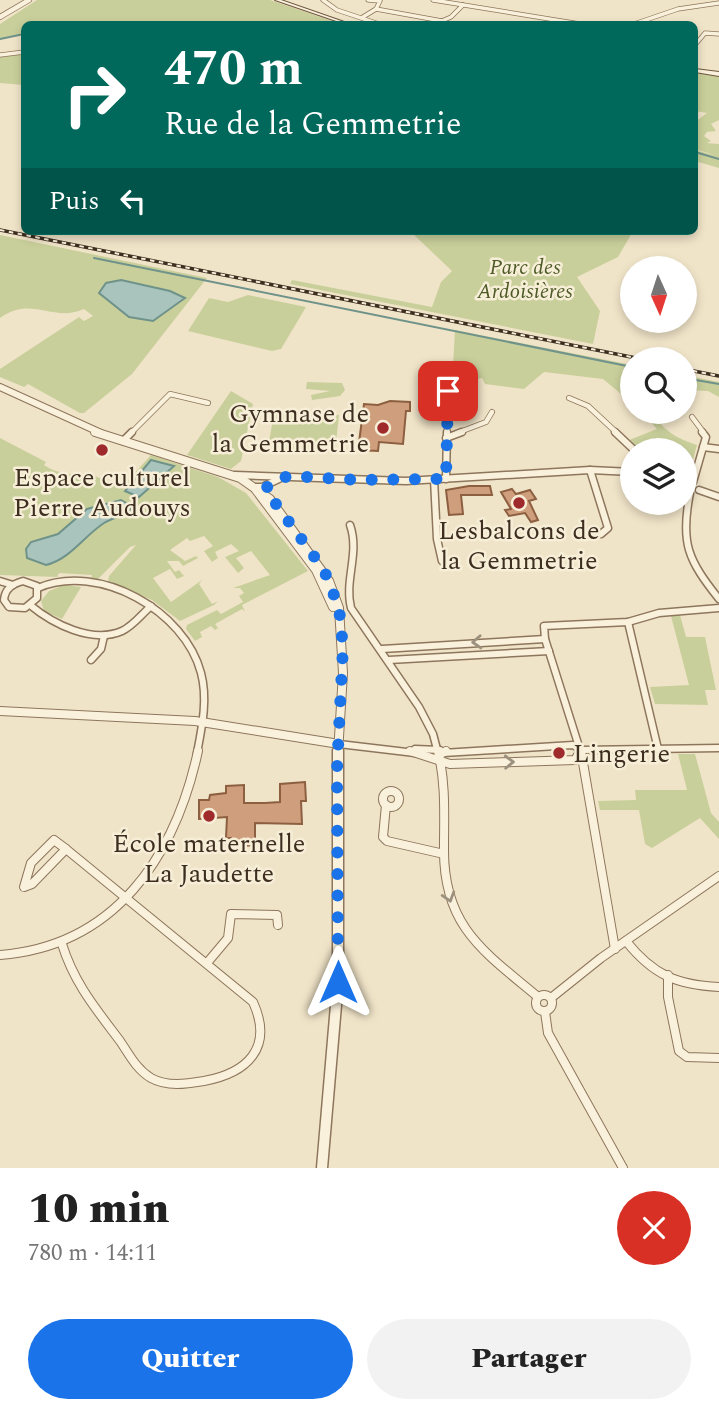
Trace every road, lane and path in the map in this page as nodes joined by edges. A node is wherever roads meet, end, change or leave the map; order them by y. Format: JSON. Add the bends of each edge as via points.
{"nodes":[{"id":1,"x":29,"y":0,"type":"edge"},
{"id":2,"x":277,"y":0,"type":"edge"},
{"id":3,"x":323,"y":0,"type":"edge"},
{"id":4,"x":368,"y":0,"type":"edge"},
{"id":5,"x":433,"y":0,"type":"edge"},
{"id":6,"x":719,"y":3,"type":"edge"},
{"id":7,"x":463,"y":5,"type":"junction"},
{"id":8,"x":376,"y":9,"type":"junction"},
{"id":9,"x":362,"y":17,"type":"junction"},
{"id":10,"x":0,"y":18,"type":"edge"},
{"id":11,"x":557,"y":19,"type":"joint"},
{"id":12,"x":339,"y":21,"type":"edge"},
{"id":13,"x":372,"y":21,"type":"edge"},
{"id":14,"x":428,"y":21,"type":"edge"},
{"id":15,"x":440,"y":21,"type":"edge"},
{"id":16,"x":562,"y":21,"type":"edge"},
{"id":17,"x":643,"y":21,"type":"edge"},
{"id":18,"x":719,"y":34,"type":"edge"},
{"id":19,"x":698,"y":41,"type":"edge"},
{"id":20,"x":21,"y":52,"type":"edge"},
{"id":21,"x":0,"y":55,"type":"edge"},
{"id":22,"x":698,"y":72,"type":"edge"},
{"id":23,"x":719,"y":74,"type":"edge"},
{"id":24,"x":448,"y":379,"type":"dead end"},
{"id":25,"x":0,"y":384,"type":"edge"},
{"id":26,"x":569,"y":398,"type":"dead end"},
{"id":27,"x":208,"y":403,"type":"dead end"},
{"id":28,"x":492,"y":412,"type":"dead end"},
{"id":29,"x":697,"y":424,"type":"edge"},
{"id":30,"x":446,"y":438,"type":"junction"},
{"id":31,"x":621,"y":438,"type":"edge"},
{"id":32,"x":122,"y":441,"type":"junction"},
{"id":33,"x":703,"y":447,"type":"junction"},
{"id":34,"x":719,"y":449,"type":"edge"},
{"id":35,"x":697,"y":468,"type":"edge"},
{"id":36,"x":590,"y":470,"type":"junction"},
{"id":37,"x":620,"y":471,"type":"edge"},
{"id":38,"x":233,"y":475,"type":"junction"},
{"id":39,"x":266,"y":475,"type":"junction"},
{"id":40,"x":291,"y":476,"type":"junction"},
{"id":41,"x":446,"y":479,"type":"junction"},
{"id":42,"x":434,"y":480,"type":"junction"},
{"id":43,"x":254,"y":487,"type":"junction"},
{"id":44,"x":697,"y":487,"type":"edge"},
{"id":45,"x":266,"y":489,"type":"junction"},
{"id":46,"x":699,"y":490,"type":"joint"},
{"id":47,"x":719,"y":497,"type":"edge"},
{"id":48,"x":683,"y":515,"type":"edge"},
{"id":49,"x":350,"y":525,"type":"dead end"},
{"id":50,"x":601,"y":534,"type":"dead end"},
{"id":51,"x":442,"y":561,"type":"dead end"},
{"id":52,"x":0,"y":581,"type":"edge"},
{"id":53,"x":13,"y":585,"type":"junction"},
{"id":54,"x":38,"y":588,"type":"junction"},
{"id":55,"x":719,"y":599,"type":"edge"},
{"id":56,"x":3,"y":605,"type":"edge"},
{"id":57,"x":30,"y":605,"type":"junction"},
{"id":58,"x":151,"y":606,"type":"junction"},
{"id":59,"x":719,"y":608,"type":"edge"},
{"id":60,"x":341,"y":622,"type":"junction"},
{"id":61,"x":628,"y":622,"type":"junction"},
{"id":62,"x":104,"y":636,"type":"junction"},
{"id":63,"x":545,"y":639,"type":"junction"},
{"id":64,"x":382,"y":649,"type":"junction"},
{"id":65,"x":549,"y":651,"type":"junction"},
{"id":66,"x":91,"y":660,"type":"dead end"},
{"id":67,"x":389,"y":660,"type":"junction"},
{"id":68,"x":0,"y":711,"type":"edge"},
{"id":69,"x":202,"y":722,"type":"junction"},
{"id":70,"x":339,"y":744,"type":"junction"},
{"id":71,"x":719,"y":748,"type":"edge"},
{"id":72,"x":658,"y":749,"type":"junction"},
{"id":73,"x":407,"y":750,"type":"junction"},
{"id":74,"x":580,"y":750,"type":"junction"},
{"id":75,"x":439,"y":755,"type":"junction"},
{"id":76,"x":386,"y":805,"type":"dead end"},
{"id":77,"x":66,"y":849,"type":"junction"},
{"id":78,"x":444,"y":853,"type":"junction"},
{"id":79,"x":719,"y":876,"type":"edge"},
{"id":80,"x":126,"y":896,"type":"junction"},
{"id":81,"x":278,"y":925,"type":"dead end"},
{"id":82,"x":626,"y":941,"type":"junction"},
{"id":83,"x":62,"y":944,"type":"junction"},
{"id":84,"x":615,"y":949,"type":"junction"},
{"id":85,"x":0,"y":955,"type":"edge"},
{"id":86,"x":207,"y":963,"type":"junction"},
{"id":87,"x":667,"y":975,"type":"junction"},
{"id":88,"x":719,"y":986,"type":"edge"},
{"id":89,"x":538,"y":997,"type":"junction"},
{"id":90,"x":551,"y":998,"type":"junction"},
{"id":91,"x":545,"y":1012,"type":"junction"},
{"id":92,"x":719,"y":1058,"type":"edge"},
{"id":93,"x":322,"y":1168,"type":"edge"},
{"id":94,"x":623,"y":1168,"type":"edge"}],
"edges":[{"from":1,"to":10,"type":"street"},
{"from":2,"to":12,"type":"main road"},
{"from":3,"to":9,"type":"street","via":[[337,10]]},
{"from":4,"to":8,"type":"street","via":[[380,1]]},
{"from":5,"to":7,"type":"street"},
{"from":6,"to":17,"type":"street","via":[[678,9]]},
{"from":7,"to":11,"type":"street"},
{"from":7,"to":15,"type":"street"},
{"from":8,"to":9,"type":"street"},
{"from":8,"to":14,"type":"street"},
{"from":9,"to":13,"type":"street"},
{"from":11,"to":16,"type":"street"},
{"from":18,"to":19,"type":"street","via":[[705,33]]},
{"from":20,"to":21,"type":"street"},
{"from":22,"to":23,"type":"main road"},
{"from":24,"to":30,"type":"street"},
{"from":25,"to":32,"type":"street"},
{"from":26,"to":31,"type":"street","via":[[588,406]]},
{"from":27,"to":32,"type":"street","via":[[170,394]]},
{"from":28,"to":30,"type":"street","via":[[486,422]]},
{"from":29,"to":33,"type":"street","via":[[706,437]]},
{"from":30,"to":41,"type":"street"},
{"from":32,"to":38,"type":"street"},
{"from":33,"to":34,"type":"street"},
{"from":33,"to":35,"type":"street"},
{"from":36,"to":37,"type":"street"},
{"from":36,"to":41,"type":"street"},
{"from":36,"to":50,"type":"street","via":[[608,528]]},
{"from":38,"to":39,"type":"street"},
{"from":38,"to":43,"type":"street"},
{"from":39,"to":40,"type":"street"},
{"from":39,"to":43,"type":"street"},
{"from":40,"to":42,"type":"street"},
{"from":40,"to":45,"type":"street","via":[[276,479]]},
{"from":41,"to":42,"type":"street"},
{"from":42,"to":51,"type":"street"},
{"from":43,"to":45,"type":"street"},
{"from":43,"to":60,"type":"street","via":[[316,570]]},
{"from":44,"to":46,"type":"street"},
{"from":45,"to":60,"type":"street","via":[[324,570]]},
{"from":46,"to":47,"type":"street"},
{"from":48,"to":55,"type":"street","via":[[687,549]]},
{"from":49,"to":64,"type":"street","via":[[356,537],[350,605]]},
{"from":52,"to":53,"type":"street"},
{"from":53,"to":54,"type":"street","via":[[26,581]]},
{"from":53,"to":56,"type":"street","via":[[4,594]]},
{"from":54,"to":57,"type":"street"},
{"from":54,"to":58,"type":"street","via":[[60,582],[97,585]]},
{"from":56,"to":57,"type":"street","via":[[16,609]]},
{"from":57,"to":62,"type":"street","via":[[56,621]]},
{"from":58,"to":62,"type":"street","via":[[122,632]]},
{"from":58,"to":69,"type":"street","via":[[180,631],[197,660],[203,688]]},
{"from":59,"to":61,"type":"street","via":[[659,613]]},
{"from":60,"to":70,"type":"street"},
{"from":61,"to":63,"type":"street","via":[[544,626]]},
{"from":61,"to":72,"type":"street"},
{"from":62,"to":66,"type":"street","via":[[101,649]]},
{"from":63,"to":64,"type":"street","one_way":true},
{"from":63,"to":65,"type":"street"},
{"from":64,"to":67,"type":"street"},
{"from":65,"to":67,"type":"street"},
{"from":65,"to":74,"type":"street"},
{"from":67,"to":75,"type":"street"},
{"from":68,"to":69,"type":"street"},
{"from":69,"to":70,"type":"street"},
{"from":69,"to":80,"type":"street","via":[[194,769],[176,824]]},
{"from":70,"to":73,"type":"street"},
{"from":70,"to":93,"type":"street","via":[[338,982]]},
{"from":71,"to":72,"type":"street"},
{"from":72,"to":74,"type":"street"},
{"from":73,"to":75,"type":"street"},
{"from":73,"to":75,"type":"street"},
{"from":74,"to":75,"type":"street","via":[[573,745],[448,750]]},
{"from":75,"to":74,"type":"street","one_way":true,"via":[[450,764],[575,760]]},
{"from":74,"to":84,"type":"street"},
{"from":75,"to":78,"type":"street","via":[[446,812]]},
{"from":76,"to":78,"type":"street","via":[[383,837],[387,842]]},
{"from":77,"to":77,"type":"street","via":[[54,840],[31,863],[24,887]]},
{"from":77,"to":80,"type":"street"},
{"from":78,"to":89,"type":"street","one_way":true,"via":[[446,892],[459,922]]},
{"from":79,"to":82,"type":"street"},
{"from":80,"to":83,"type":"street","via":[[93,927]]},
{"from":80,"to":86,"type":"street"},
{"from":81,"to":86,"type":"street","via":[[277,915],[231,914],[228,938]]},
{"from":82,"to":84,"type":"street"},
{"from":82,"to":87,"type":"street","via":[[644,961]]},
{"from":83,"to":85,"type":"street"},
{"from":83,"to":86,"type":"street","via":[[81,994],[136,1066],[161,1083],[230,1075],[243,1068],[258,1046],[261,1022],[253,1002]]},
{"from":84,"to":90,"type":"street"},
{"from":87,"to":88,"type":"street","via":[[696,987]]},
{"from":87,"to":92,"type":"street","via":[[679,1051],[687,1057]]},
{"from":89,"to":90,"type":"street"},
{"from":89,"to":91,"type":"street","via":[[537,1006]]},
{"from":90,"to":91,"type":"street","via":[[552,1007]]},
{"from":91,"to":94,"type":"street","via":[[548,1033]]}]}
